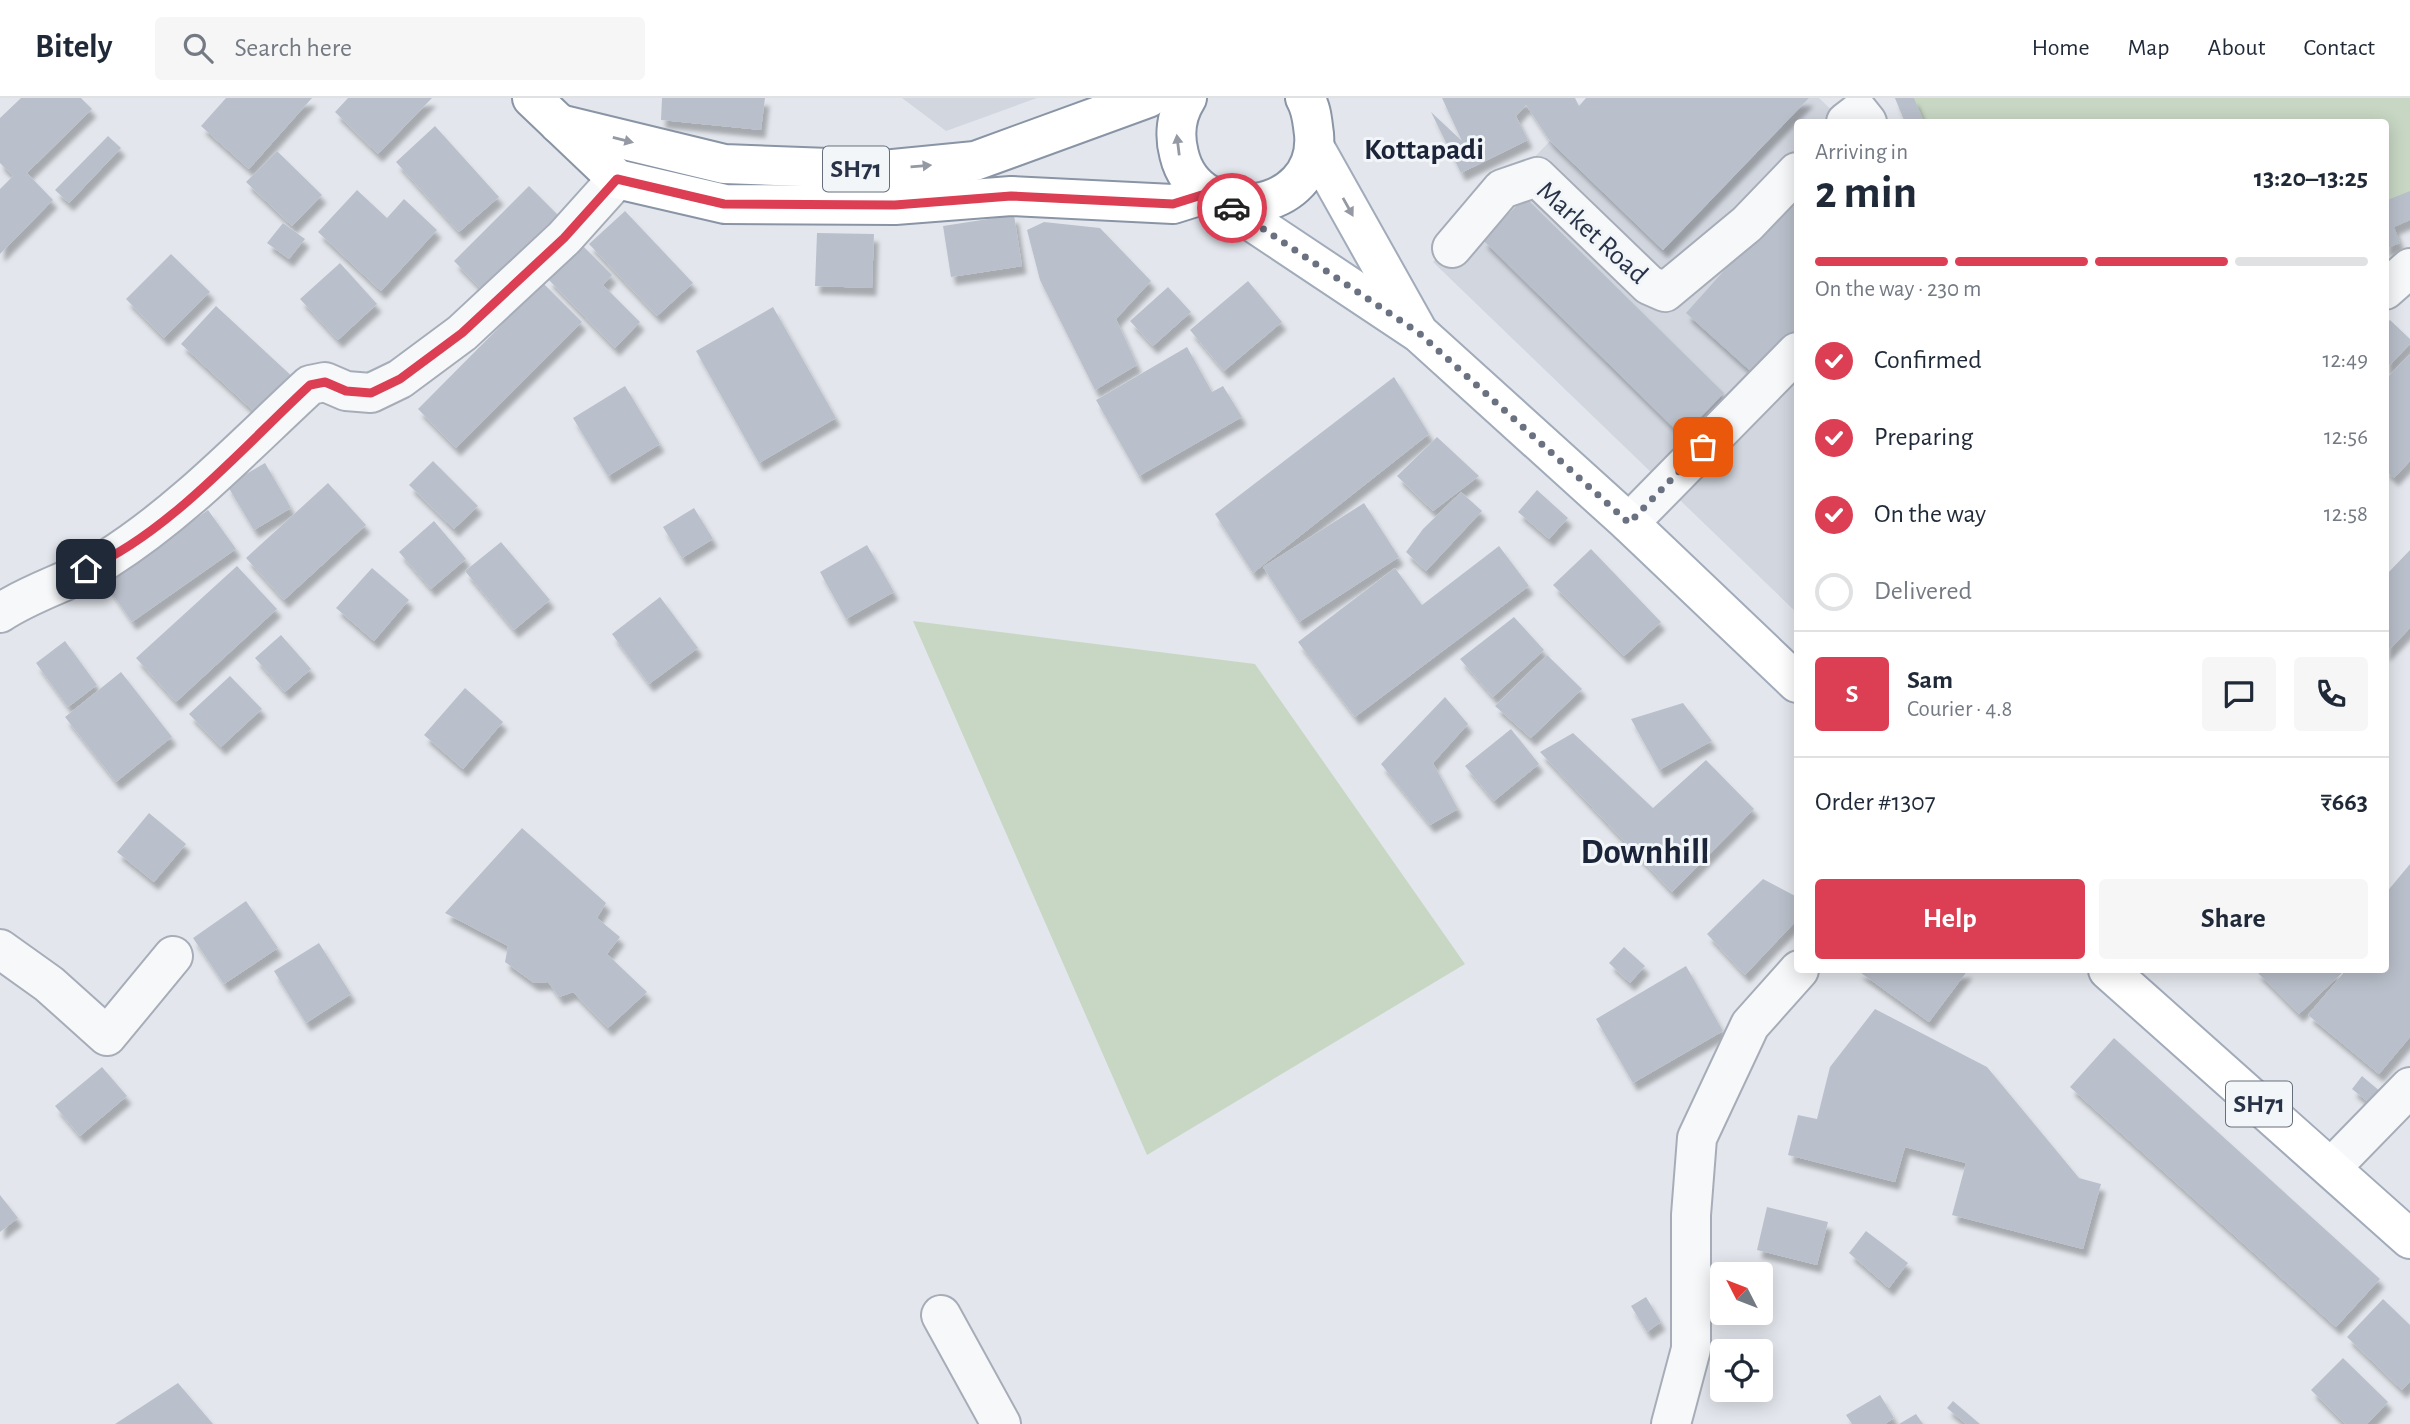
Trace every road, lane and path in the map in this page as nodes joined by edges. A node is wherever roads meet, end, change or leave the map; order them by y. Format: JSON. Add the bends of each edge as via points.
{"nodes":[{"id":1,"x":1148,"y":98,"type":"edge"},
{"id":2,"x":1187,"y":98,"type":"edge"},
{"id":3,"x":545,"y":111,"type":"edge"},
{"id":4,"x":1314,"y":114,"type":"edge"},
{"id":5,"x":1850,"y":119,"type":"edge"},
{"id":6,"x":1865,"y":119,"type":"edge"},
{"id":7,"x":1794,"y":175,"type":"edge"},
{"id":8,"x":617,"y":179,"type":"junction"},
{"id":9,"x":1214,"y":198,"type":"junction"},
{"id":10,"x":1452,"y":248,"type":"dead end"},
{"id":11,"x":2410,"y":268,"type":"edge"},
{"id":12,"x":2389,"y":286,"type":"edge"},
{"id":13,"x":1419,"y":333,"type":"junction"},
{"id":14,"x":1794,"y":355,"type":"edge"},
{"id":15,"x":1629,"y":523,"type":"junction"},
{"id":16,"x":0,"y":613,"type":"edge"},
{"id":17,"x":1794,"y":680,"type":"edge"},
{"id":18,"x":0,"y":950,"type":"edge"},
{"id":19,"x":173,"y":956,"type":"dead end"},
{"id":20,"x":1797,"y":973,"type":"edge"},
{"id":21,"x":2111,"y":973,"type":"edge"},
{"id":22,"x":2410,"y":1087,"type":"edge"},
{"id":23,"x":2331,"y":1168,"type":"junction"},
{"id":24,"x":2410,"y":1239,"type":"edge"},
{"id":25,"x":941,"y":1315,"type":"dead end"},
{"id":26,"x":1001,"y":1424,"type":"edge"},
{"id":27,"x":1671,"y":1424,"type":"edge"}],
"edges":[{"from":3,"to":1,"type":"main road","number":"SH71","one_way":true,"via":[[724,164],[883,170],[975,161]]},
{"from":9,"to":2,"type":"main road","one_way":true,"via":[[1191,180],[1181,163],[1177,123]]},
{"from":3,"to":8,"type":"main road","number":"SH71"},
{"from":4,"to":9,"type":"main road","via":[[1309,167],[1297,184],[1263,204]]},
{"from":4,"to":13,"type":"main road","one_way":true},
{"from":5,"to":6,"type":"street","via":[[1859,112]]},
{"from":7,"to":10,"type":"street","name":"Market Road","via":[[1747,225],[1665,292],[1649,285],[1537,177],[1502,189]]},
{"from":8,"to":9,"type":"main road","number":"SH71","via":[[724,204],[895,205],[1011,196],[1173,204]]},
{"from":8,"to":16,"type":"street","via":[[564,238],[462,333],[400,379],[371,393],[346,391],[325,382],[310,385],[169,516],[103,562]]},
{"from":9,"to":13,"type":"main road"},
{"from":11,"to":12,"type":"street"},
{"from":13,"to":15,"type":"main road"},
{"from":14,"to":15,"type":"street"},
{"from":15,"to":17,"type":"main road"},
{"from":18,"to":19,"type":"street","via":[[49,984],[107,1037]]},
{"from":20,"to":27,"type":"street","via":[[1750,1025],[1697,1138],[1691,1215],[1691,1349]]},
{"from":21,"to":23,"type":"main road","number":"SH71"},
{"from":22,"to":23,"type":"street"},
{"from":23,"to":24,"type":"main road","number":"SH71"},
{"from":25,"to":26,"type":"street"}]}
